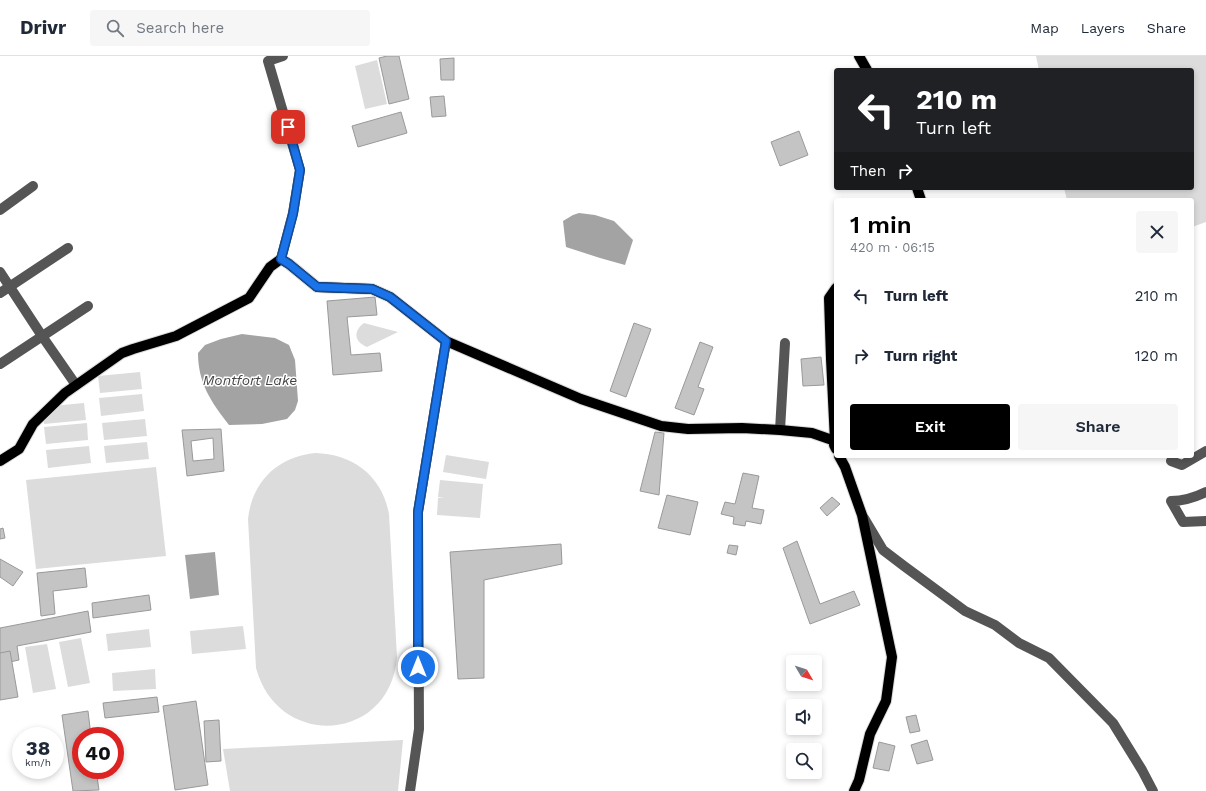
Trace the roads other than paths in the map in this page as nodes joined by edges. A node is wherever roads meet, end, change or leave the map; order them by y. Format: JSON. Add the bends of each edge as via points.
{"nodes":[{"id":1,"x":283,"y":56,"type":"edge"},
{"id":2,"x":859,"y":56,"type":"edge"},
{"id":3,"x":866,"y":68,"type":"edge"},
{"id":4,"x":33,"y":186,"type":"dead end"},
{"id":5,"x":0,"y":210,"type":"edge"},
{"id":6,"x":68,"y":248,"type":"dead end"},
{"id":7,"x":281,"y":259,"type":"junction"},
{"id":8,"x":0,"y":272,"type":"edge"},
{"id":9,"x":10,"y":286,"type":"junction"},
{"id":10,"x":834,"y":291,"type":"edge"},
{"id":11,"x":0,"y":293,"type":"edge"},
{"id":12,"x":88,"y":306,"type":"dead end"},
{"id":13,"x":42,"y":336,"type":"junction"},
{"id":14,"x":446,"y":341,"type":"junction"},
{"id":15,"x":785,"y":343,"type":"dead end"},
{"id":16,"x":0,"y":364,"type":"edge"},
{"id":17,"x":76,"y":385,"type":"junction"},
{"id":18,"x":834,"y":411,"type":"edge"},
{"id":19,"x":780,"y":430,"type":"junction"},
{"id":20,"x":834,"y":444,"type":"edge"},
{"id":21,"x":1206,"y":451,"type":"edge"},
{"id":22,"x":840,"y":458,"type":"edge"},
{"id":23,"x":0,"y":461,"type":"edge"},
{"id":24,"x":1171,"y":462,"type":"dead end"},
{"id":25,"x":1206,"y":492,"type":"edge"},
{"id":26,"x":862,"y":515,"type":"junction"},
{"id":27,"x":1206,"y":521,"type":"edge"},
{"id":28,"x":410,"y":791,"type":"edge"},
{"id":29,"x":854,"y":791,"type":"edge"},
{"id":30,"x":1152,"y":791,"type":"edge"}],
"edges":[{"from":1,"to":7,"type":"street","via":[[268,61],[300,170],[293,214]]},
{"from":2,"to":3,"type":"main road"},
{"from":4,"to":5,"type":"street"},
{"from":6,"to":9,"type":"street"},
{"from":7,"to":14,"type":"main road","via":[[317,287],[372,289],[390,297]]},
{"from":7,"to":17,"type":"main road","via":[[270,267],[249,298],[176,336],[122,353]]},
{"from":8,"to":9,"type":"street"},
{"from":9,"to":11,"type":"street"},
{"from":9,"to":13,"type":"street"},
{"from":10,"to":18,"type":"main road","via":[[829,298]]},
{"from":12,"to":13,"type":"street"},
{"from":13,"to":16,"type":"street"},
{"from":13,"to":17,"type":"street"},
{"from":14,"to":19,"type":"main road","via":[[581,399],[661,426],[688,429]]},
{"from":14,"to":28,"type":"street","via":[[418,512],[419,729]]},
{"from":15,"to":19,"type":"street"},
{"from":17,"to":23,"type":"main road","via":[[33,424],[19,449]]},
{"from":19,"to":20,"type":"main road","via":[[812,433]]},
{"from":21,"to":24,"type":"street","via":[[1182,465]]},
{"from":22,"to":26,"type":"main road"},
{"from":25,"to":27,"type":"street","via":[[1194,498],[1171,501],[1183,522]]},
{"from":26,"to":29,"type":"main road","via":[[892,657],[886,701],[870,734]]},
{"from":26,"to":30,"type":"street","via":[[883,550],[904,566],[965,611],[995,625],[1019,643],[1050,658],[1113,723]]}]}
